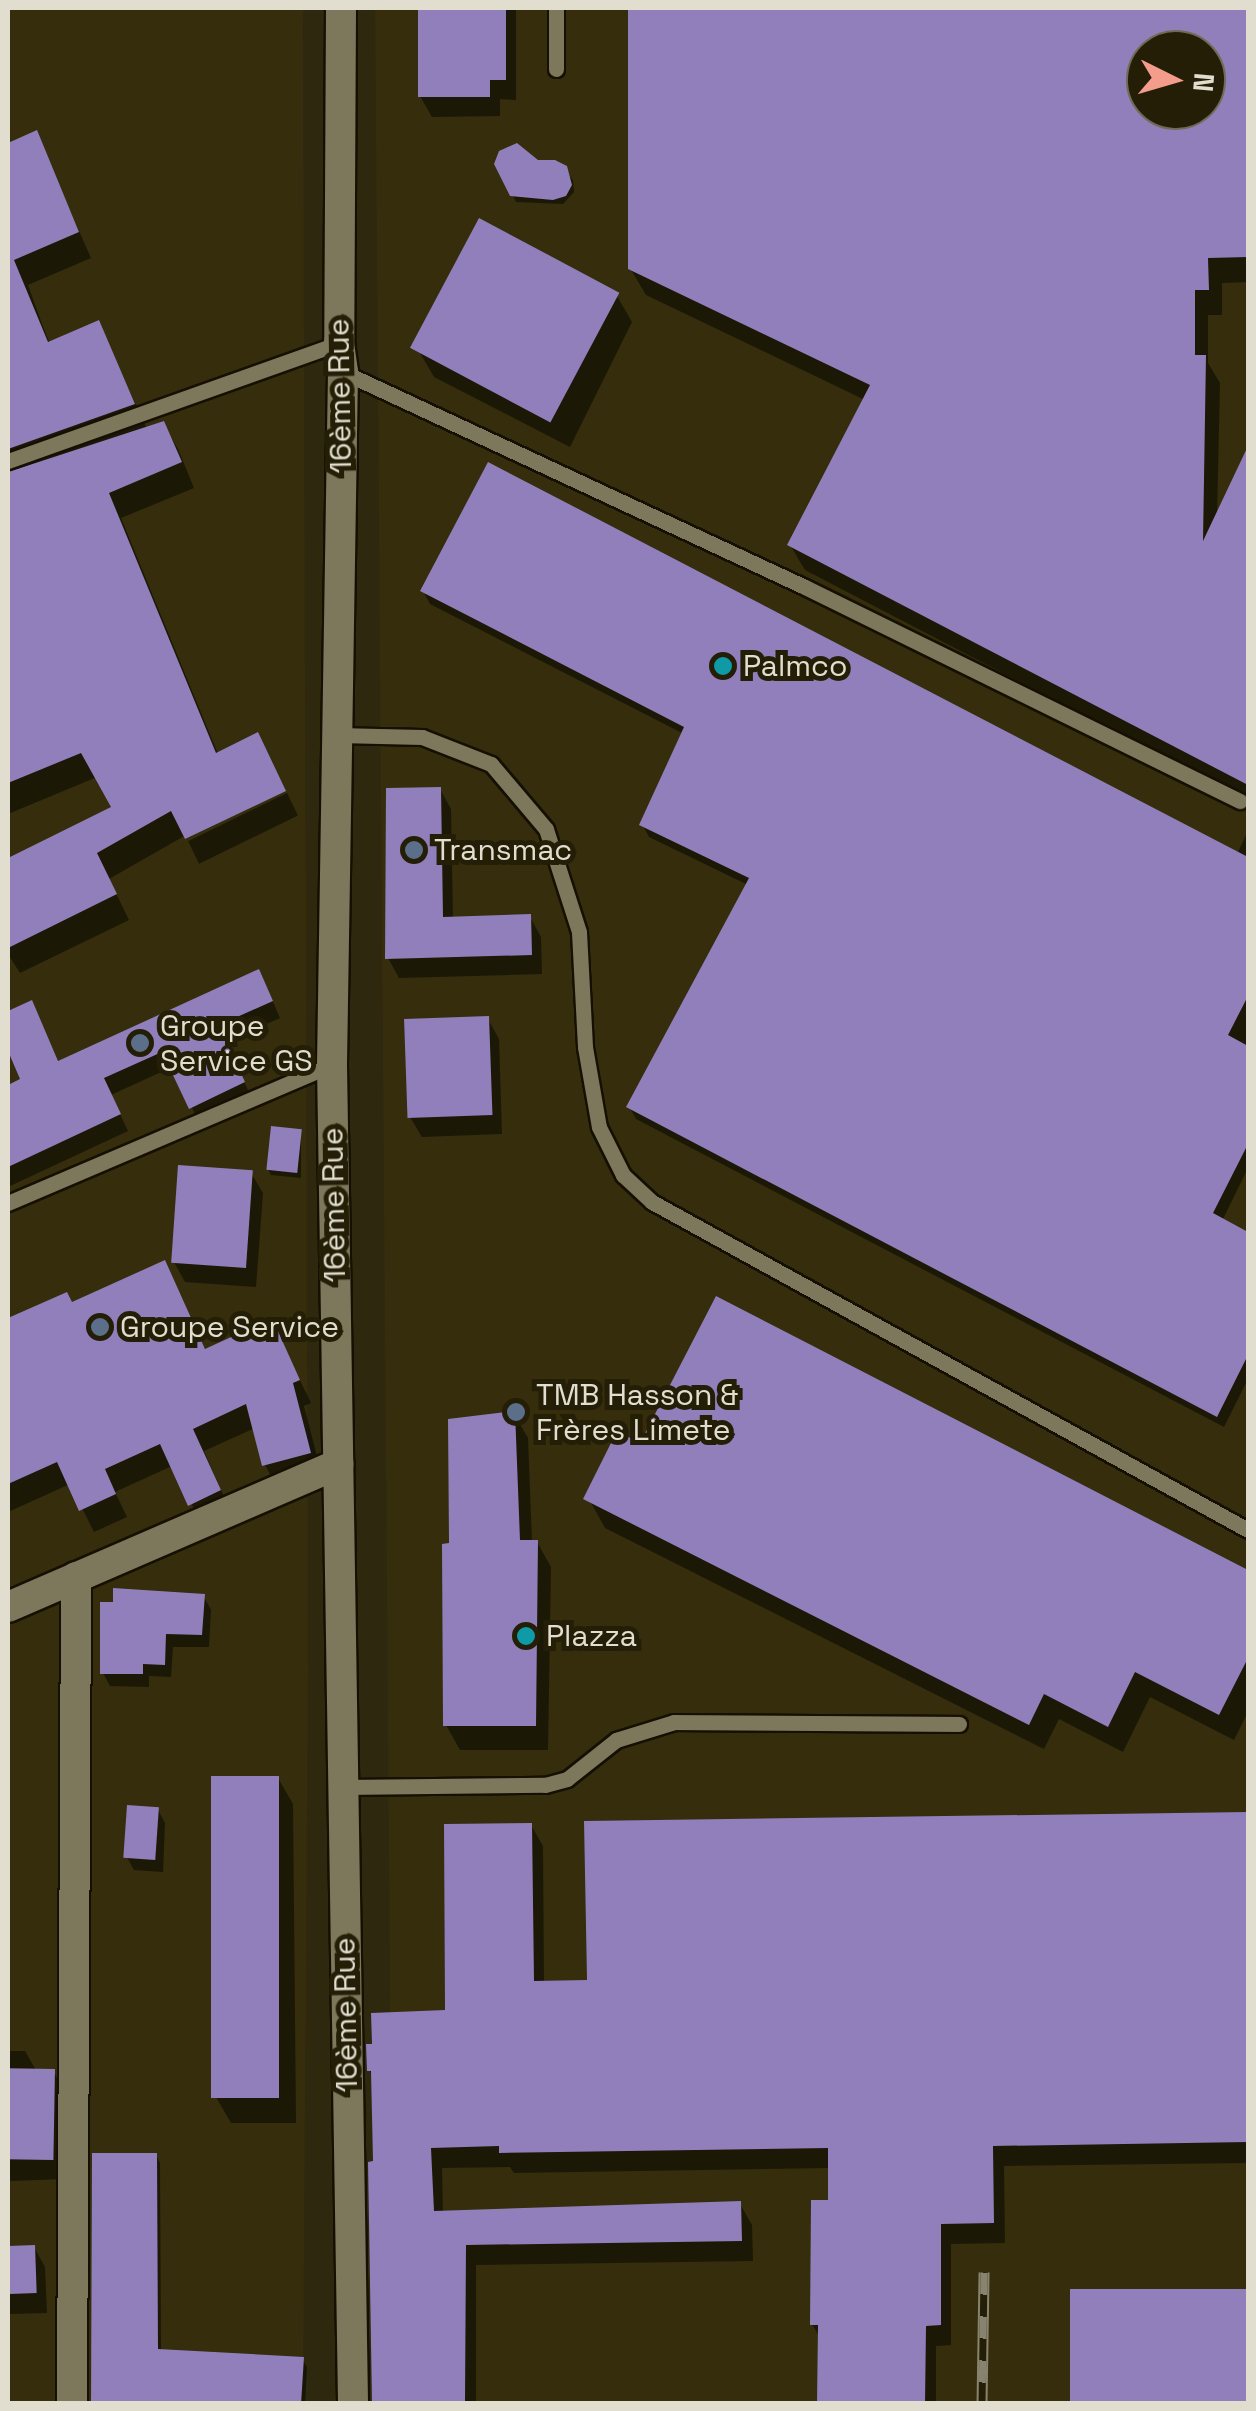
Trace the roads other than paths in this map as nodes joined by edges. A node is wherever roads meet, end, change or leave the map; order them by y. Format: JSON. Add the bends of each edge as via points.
{"nodes":[{"id":1,"x":341,"y":8,"type":"edge"},
{"id":2,"x":556,"y":8,"type":"edge"},
{"id":3,"x":556,"y":70,"type":"dead end"},
{"id":4,"x":341,"y":358,"type":"junction"},
{"id":5,"x":8,"y":461,"type":"edge"},
{"id":6,"x":337,"y":734,"type":"junction"},
{"id":7,"x":1240,"y":801,"type":"dead end"},
{"id":8,"x":332,"y":1065,"type":"junction"},
{"id":9,"x":8,"y":1203,"type":"edge"},
{"id":10,"x":338,"y":1464,"type":"junction"},
{"id":11,"x":1248,"y":1530,"type":"edge"},
{"id":12,"x":76,"y":1577,"type":"junction"},
{"id":13,"x":8,"y":1607,"type":"edge"},
{"id":14,"x":958,"y":1724,"type":"dead end"},
{"id":15,"x":342,"y":1788,"type":"junction"},
{"id":16,"x":72,"y":2404,"type":"edge"},
{"id":17,"x":352,"y":2404,"type":"edge"}],
"edges":[{"from":1,"to":4,"type":"street","name":"16ème Rue"},
{"from":2,"to":3,"type":"lane"},
{"from":4,"to":5,"type":"lane"},
{"from":4,"to":6,"type":"street","name":"16ème Rue"},
{"from":4,"to":7,"type":"lane"},
{"from":6,"to":8,"type":"street","name":"16ème Rue"},
{"from":6,"to":11,"type":"lane","via":[[422,737],[491,764],[546,829],[579,932],[585,1048],[600,1127],[623,1175],[652,1202]]},
{"from":8,"to":9,"type":"lane"},
{"from":8,"to":10,"type":"street","name":"16ème Rue"},
{"from":10,"to":12,"type":"street"},
{"from":10,"to":15,"type":"street","name":"16ème Rue"},
{"from":12,"to":13,"type":"street"},
{"from":12,"to":16,"type":"street"},
{"from":14,"to":15,"type":"lane","via":[[674,1722],[616,1740],[567,1779],[545,1785]]},
{"from":15,"to":17,"type":"street","name":"16ème Rue"}]}
